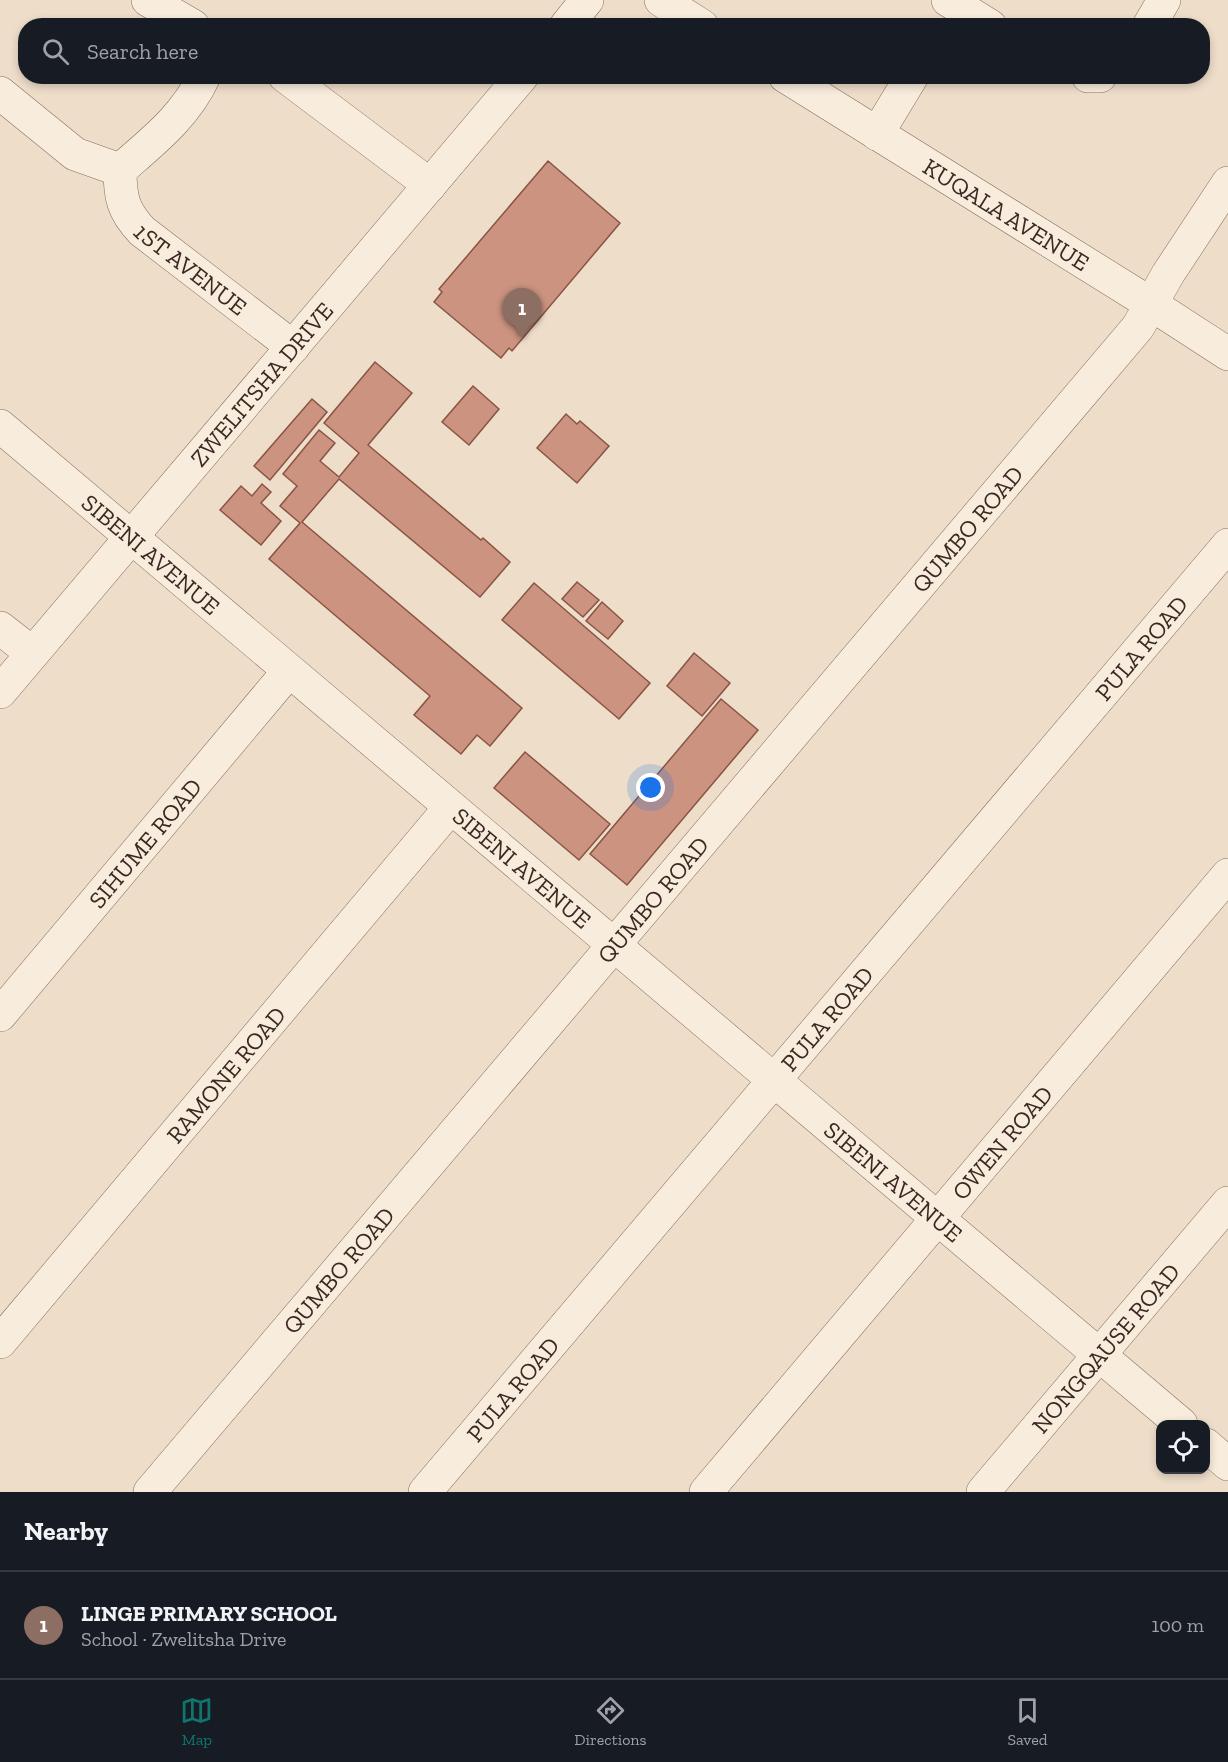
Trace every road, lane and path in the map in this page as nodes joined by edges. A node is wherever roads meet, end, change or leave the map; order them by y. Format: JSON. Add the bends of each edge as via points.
{"nodes":[{"id":1,"x":148,"y":0,"type":"edge"},
{"id":2,"x":587,"y":0,"type":"edge"},
{"id":3,"x":661,"y":0,"type":"edge"},
{"id":4,"x":1164,"y":0,"type":"edge"},
{"id":5,"x":950,"y":10,"type":"edge"},
{"id":6,"x":179,"y":18,"type":"edge"},
{"id":7,"x":572,"y":18,"type":"edge"},
{"id":8,"x":689,"y":18,"type":"edge"},
{"id":9,"x":970,"y":18,"type":"edge"},
{"id":10,"x":1154,"y":18,"type":"edge"},
{"id":11,"x":200,"y":84,"type":"edge"},
{"id":12,"x":296,"y":84,"type":"edge"},
{"id":13,"x":515,"y":84,"type":"edge"},
{"id":14,"x":798,"y":84,"type":"edge"},
{"id":15,"x":907,"y":84,"type":"edge"},
{"id":16,"x":0,"y":93,"type":"edge"},
{"id":17,"x":877,"y":134,"type":"junction"},
{"id":18,"x":120,"y":170,"type":"junction"},
{"id":19,"x":1228,"y":183,"type":"edge"},
{"id":20,"x":430,"y":185,"type":"junction"},
{"id":21,"x":1151,"y":303,"type":"junction"},
{"id":22,"x":293,"y":346,"type":"junction"},
{"id":23,"x":1228,"y":354,"type":"edge"},
{"id":24,"x":0,"y":426,"type":"edge"},
{"id":25,"x":130,"y":537,"type":"junction"},
{"id":26,"x":1228,"y":545,"type":"edge"},
{"id":27,"x":0,"y":628,"type":"edge"},
{"id":28,"x":32,"y":654,"type":"junction"},
{"id":29,"x":289,"y":670,"type":"junction"},
{"id":30,"x":0,"y":692,"type":"edge"},
{"id":31,"x":450,"y":808,"type":"junction"},
{"id":32,"x":1228,"y":875,"type":"edge"},
{"id":33,"x":614,"y":945,"type":"junction"},
{"id":34,"x":0,"y":1015,"type":"edge"},
{"id":35,"x":774,"y":1081,"type":"junction"},
{"id":36,"x":1228,"y":1203,"type":"edge"},
{"id":37,"x":937,"y":1219,"type":"junction"},
{"id":38,"x":0,"y":1342,"type":"edge"},
{"id":39,"x":1099,"y":1355,"type":"junction"},
{"id":40,"x":1175,"y":1420,"type":"edge"},
{"id":41,"x":1210,"y":1448,"type":"edge"},
{"id":42,"x":1228,"y":1464,"type":"edge"},
{"id":43,"x":150,"y":1492,"type":"edge"},
{"id":44,"x":425,"y":1492,"type":"edge"},
{"id":45,"x":706,"y":1492,"type":"edge"},
{"id":46,"x":983,"y":1492,"type":"edge"}],
"edges":[{"from":1,"to":6,"type":"street"},
{"from":2,"to":7,"type":"street"},
{"from":3,"to":8,"type":"street"},
{"from":4,"to":10,"type":"street"},
{"from":5,"to":9,"type":"street"},
{"from":11,"to":18,"type":"street","via":[[170,125]]},
{"from":12,"to":20,"type":"street"},
{"from":13,"to":20,"type":"street","name":"ZWELITSHA DRIVE"},
{"from":14,"to":17,"type":"street","name":"KUQALA AVENUE"},
{"from":15,"to":17,"type":"street"},
{"from":16,"to":18,"type":"street","via":[[75,154]]},
{"from":17,"to":21,"type":"street","name":"KUQALA AVENUE"},
{"from":18,"to":22,"type":"street","name":"1ST AVENUE","via":[[123,206],[132,221]]},
{"from":19,"to":21,"type":"street","name":"QUMBO ROAD"},
{"from":20,"to":22,"type":"street","name":"ZWELITSHA DRIVE"},
{"from":21,"to":23,"type":"street","name":"KUQALA AVENUE"},
{"from":21,"to":33,"type":"street","name":"QUMBO ROAD","via":[[1130,336]]},
{"from":22,"to":25,"type":"street","name":"ZWELITSHA DRIVE"},
{"from":24,"to":25,"type":"street","name":"SIBENI AVENUE"},
{"from":25,"to":28,"type":"street","name":"ZWELITSHA DRIVE"},
{"from":25,"to":29,"type":"street","name":"SIBENI AVENUE"},
{"from":26,"to":35,"type":"street","name":"PULA ROAD"},
{"from":27,"to":28,"type":"street"},
{"from":28,"to":30,"type":"street","name":"ZWELITSHA DRIVE"},
{"from":29,"to":31,"type":"street","name":"SIBENI AVENUE"},
{"from":29,"to":34,"type":"street","name":"SIHUME ROAD"},
{"from":31,"to":33,"type":"street","name":"SIBENI AVENUE"},
{"from":31,"to":38,"type":"street","name":"RAMONE ROAD"},
{"from":32,"to":37,"type":"street","name":"OWEN ROAD"},
{"from":33,"to":35,"type":"street","name":"SIBENI AVENUE"},
{"from":33,"to":43,"type":"street","name":"QUMBO ROAD"},
{"from":35,"to":37,"type":"street","name":"SIBENI AVENUE"},
{"from":35,"to":44,"type":"street","name":"PULA ROAD"},
{"from":36,"to":39,"type":"street","name":"NONGQAUSE ROAD"},
{"from":37,"to":39,"type":"street","name":"SIBENI AVENUE"},
{"from":37,"to":45,"type":"street","name":"OWEN ROAD"},
{"from":39,"to":40,"type":"street","name":"SIBENI AVENUE"},
{"from":39,"to":46,"type":"street","name":"NONGQAUSE ROAD"},
{"from":41,"to":42,"type":"street"}]}
